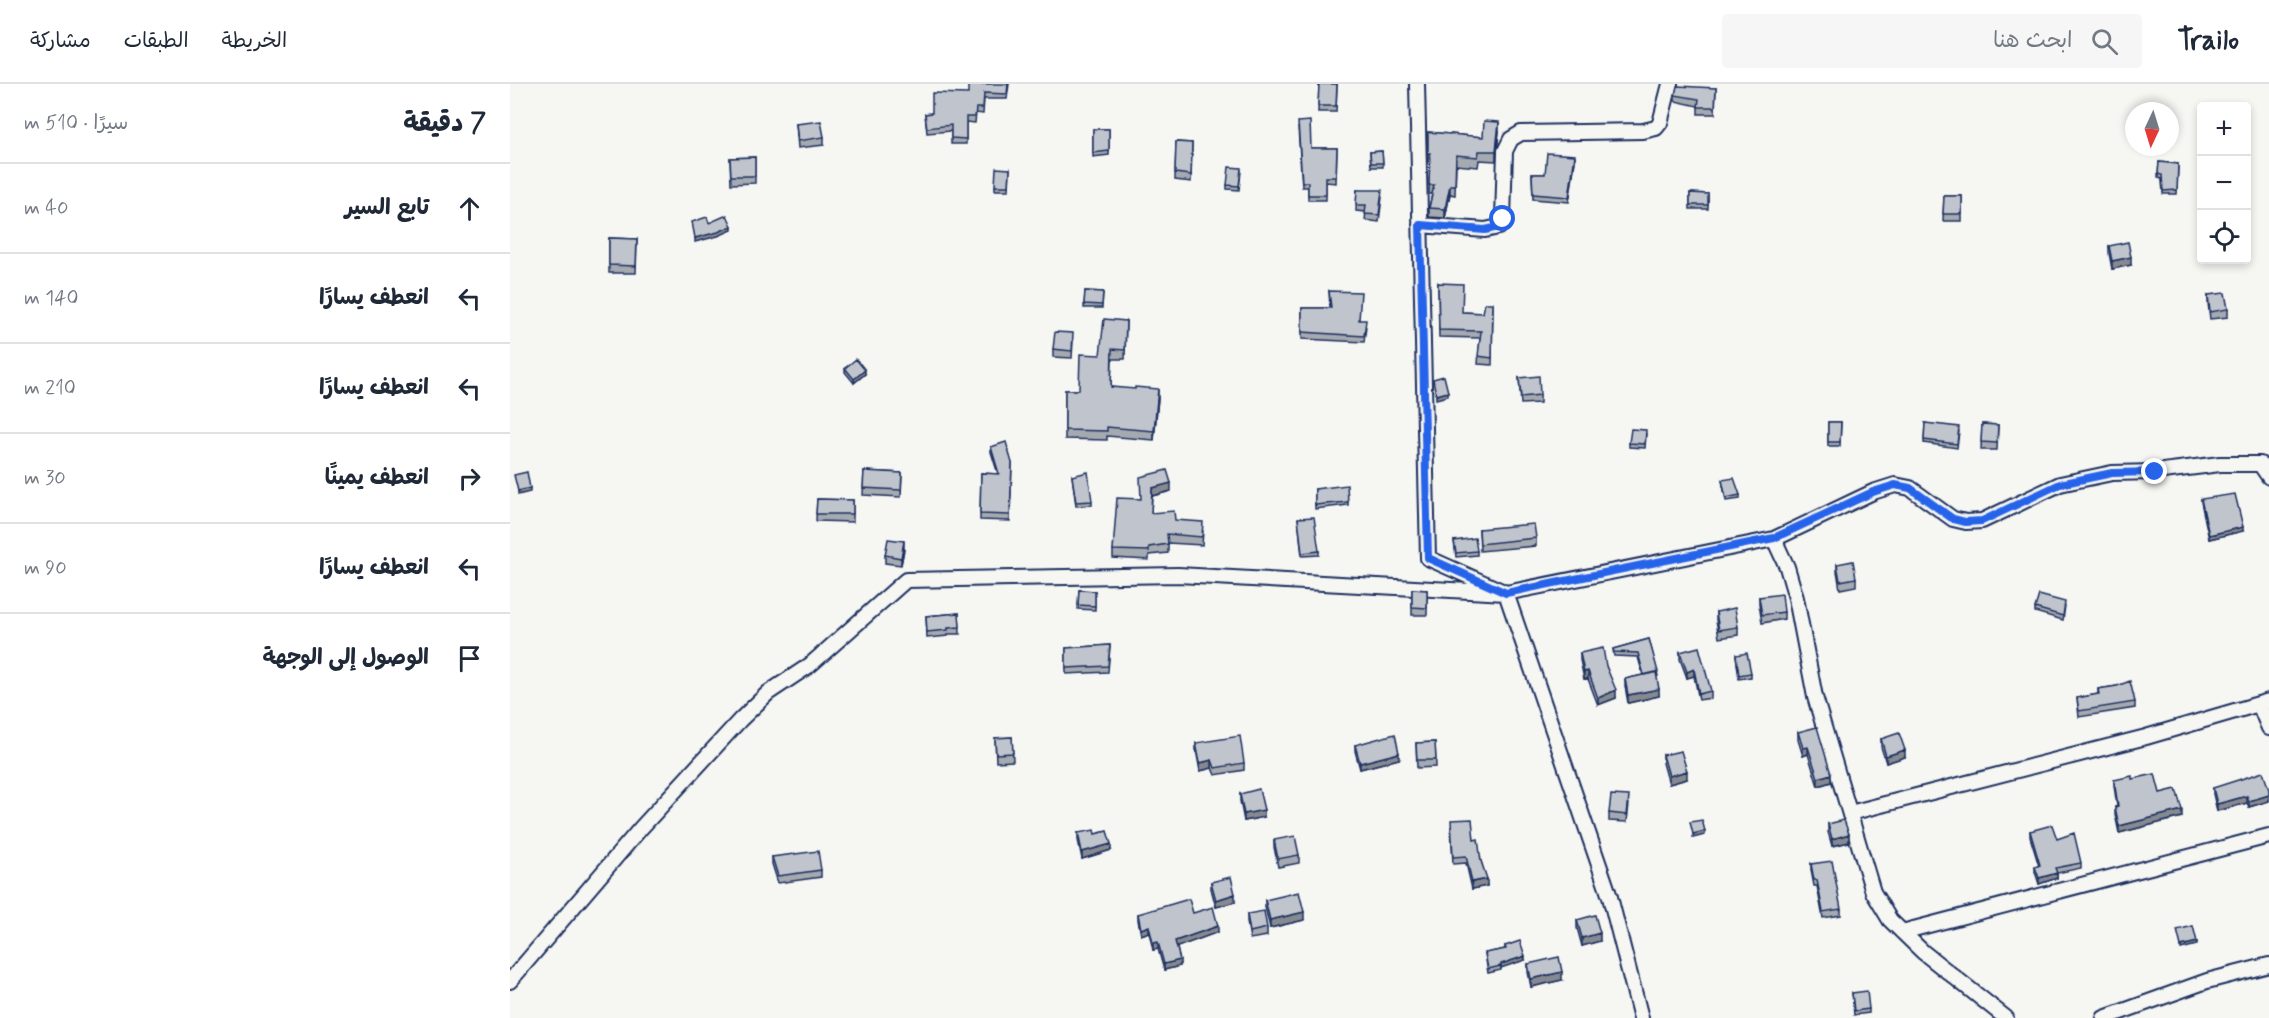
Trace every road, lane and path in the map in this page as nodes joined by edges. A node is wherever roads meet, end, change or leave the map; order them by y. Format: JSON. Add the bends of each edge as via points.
{"nodes":[{"id":1,"x":1417,"y":84,"type":"edge"},
{"id":2,"x":1670,"y":84,"type":"edge"},
{"id":3,"x":1420,"y":225,"type":"junction"},
{"id":4,"x":2269,"y":477,"type":"edge"},
{"id":5,"x":1774,"y":538,"type":"junction"},
{"id":6,"x":1506,"y":593,"type":"junction"},
{"id":7,"x":2264,"y":702,"type":"edge"},
{"id":8,"x":2269,"y":728,"type":"edge"},
{"id":9,"x":1850,"y":813,"type":"junction"},
{"id":10,"x":2269,"y":836,"type":"edge"},
{"id":11,"x":1902,"y":932,"type":"junction"},
{"id":12,"x":2269,"y":965,"type":"edge"},
{"id":13,"x":510,"y":981,"type":"edge"},
{"id":14,"x":1641,"y":1018,"type":"edge"},
{"id":15,"x":2006,"y":1018,"type":"edge"},
{"id":16,"x":2104,"y":1018,"type":"edge"}],
"edges":[{"from":1,"to":3,"type":"street"},
{"from":2,"to":3,"type":"street","via":[[1656,128],[1521,134],[1511,139],[1505,151],[1503,219],[1499,227],[1485,230]]},
{"from":3,"to":6,"type":"street","via":[[1428,558]]},
{"from":4,"to":5,"type":"street","via":[[2260,464],[2112,473],[2060,484],[1982,521],[1965,522],[1953,519],[1910,488],[1895,485]]},
{"from":5,"to":6,"type":"street"},
{"from":5,"to":9,"type":"street","via":[[1796,598],[1815,697]]},
{"from":6,"to":13,"type":"street","via":[[1178,575],[906,580],[810,665],[768,693],[740,720]]},
{"from":6,"to":14,"type":"street","via":[[1610,897]]},
{"from":7,"to":8,"type":"street"},
{"from":7,"to":9,"type":"street","via":[[2146,737]]},
{"from":9,"to":11,"type":"street","via":[[1873,892]]},
{"from":10,"to":11,"type":"street"},
{"from":11,"to":15,"type":"street"},
{"from":12,"to":16,"type":"street","via":[[2207,981]]}]}
